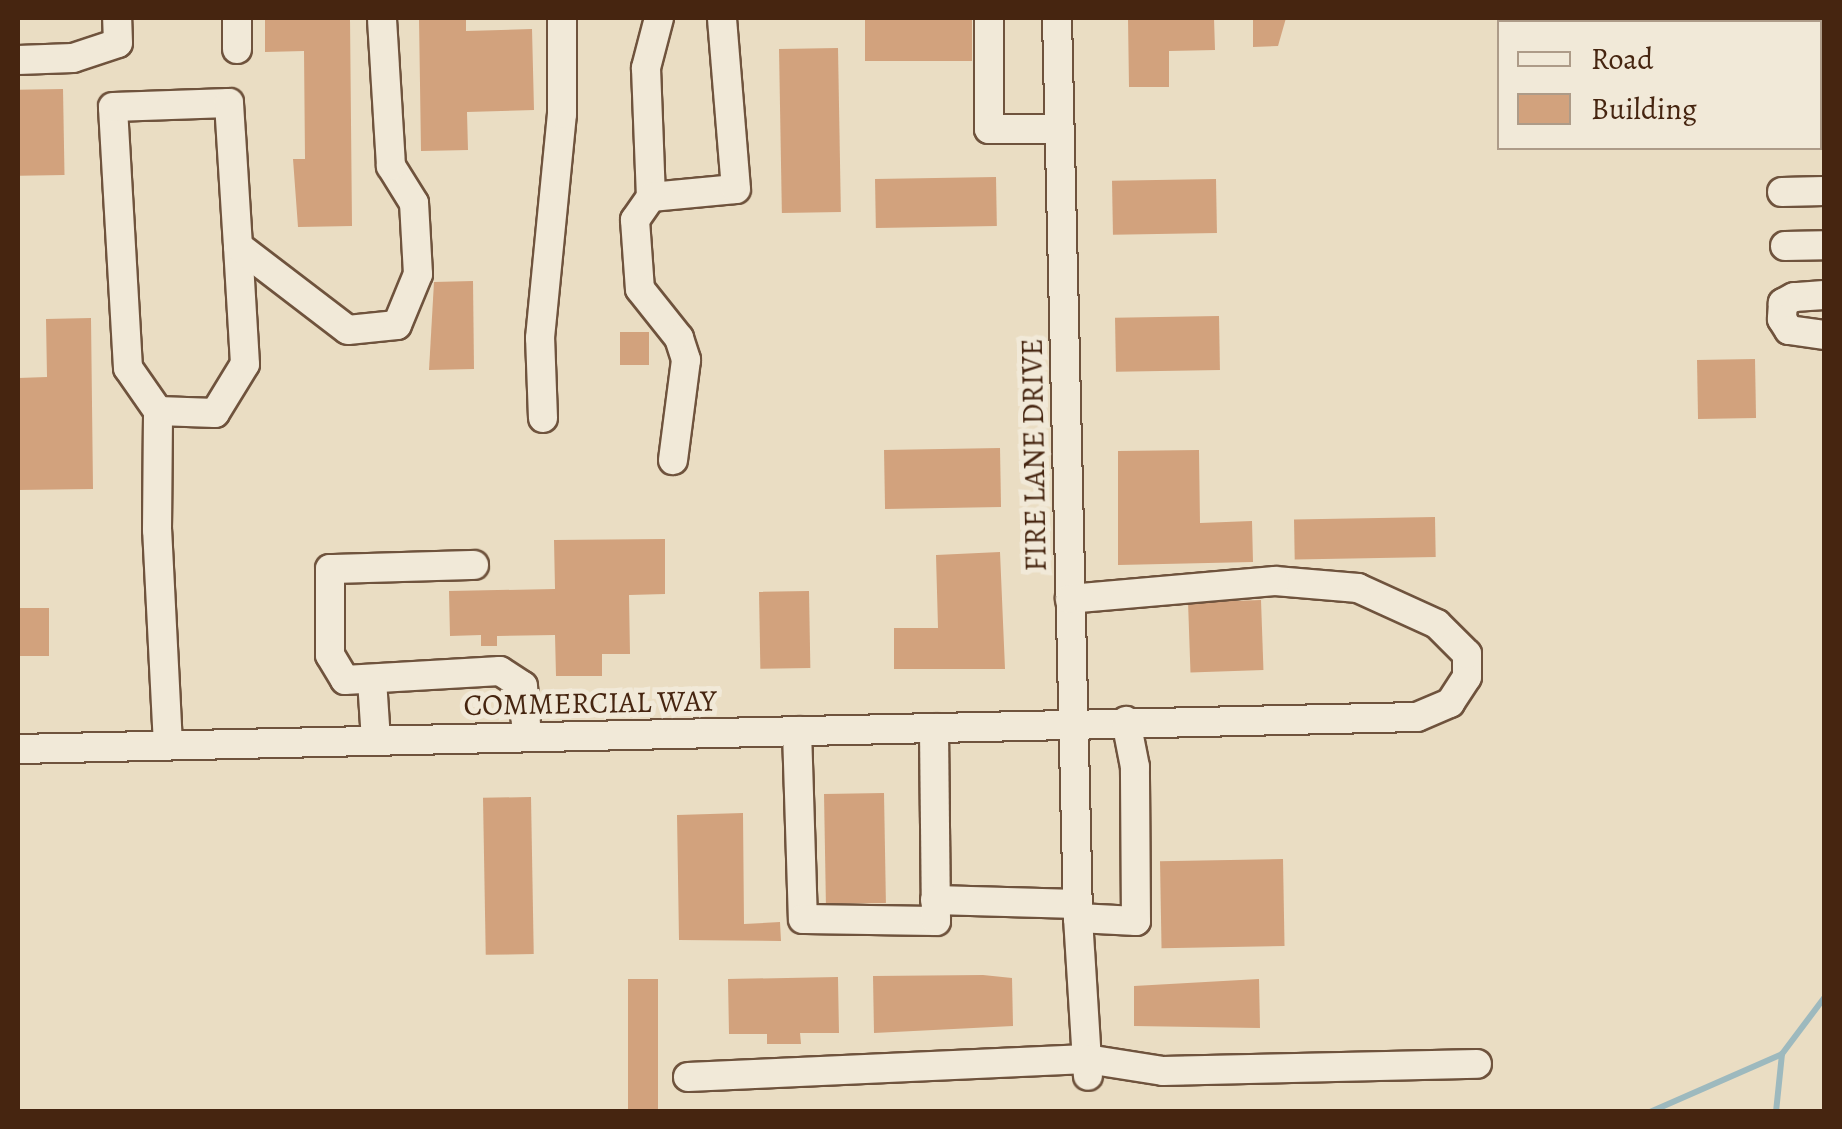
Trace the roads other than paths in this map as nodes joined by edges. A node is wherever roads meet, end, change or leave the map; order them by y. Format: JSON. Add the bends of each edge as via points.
{"nodes":[{"id":1,"x":117,"y":18,"type":"edge"},
{"id":2,"x":237,"y":18,"type":"edge"},
{"id":3,"x":382,"y":18,"type":"edge"},
{"id":4,"x":562,"y":18,"type":"edge"},
{"id":5,"x":659,"y":18,"type":"edge"},
{"id":6,"x":722,"y":18,"type":"edge"},
{"id":7,"x":989,"y":18,"type":"edge"},
{"id":8,"x":1056,"y":18,"type":"edge"},
{"id":9,"x":237,"y":49,"type":"dead end"},
{"id":10,"x":18,"y":60,"type":"edge"},
{"id":11,"x":1060,"y":130,"type":"junction"},
{"id":12,"x":1824,"y":190,"type":"edge"},
{"id":13,"x":1782,"y":192,"type":"dead end"},
{"id":14,"x":650,"y":197,"type":"junction"},
{"id":15,"x":1824,"y":245,"type":"edge"},
{"id":16,"x":238,"y":246,"type":"junction"},
{"id":17,"x":1785,"y":246,"type":"dead end"},
{"id":18,"x":1824,"y":295,"type":"edge"},
{"id":19,"x":1824,"y":335,"type":"edge"},
{"id":20,"x":158,"y":411,"type":"junction"},
{"id":21,"x":543,"y":418,"type":"dead end"},
{"id":22,"x":673,"y":460,"type":"dead end"},
{"id":23,"x":474,"y":566,"type":"dead end"},
{"id":24,"x":1070,"y":599,"type":"junction"},
{"id":25,"x":384,"y":676,"type":"junction"},
{"id":26,"x":1126,"y":722,"type":"junction"},
{"id":27,"x":1073,"y":724,"type":"junction"},
{"id":28,"x":934,"y":728,"type":"junction"},
{"id":29,"x":797,"y":731,"type":"junction"},
{"id":30,"x":527,"y":737,"type":"junction"},
{"id":31,"x":376,"y":741,"type":"junction"},
{"id":32,"x":168,"y":746,"type":"junction"},
{"id":33,"x":18,"y":749,"type":"edge"},
{"id":34,"x":936,"y":900,"type":"junction"},
{"id":35,"x":1077,"y":904,"type":"junction"},
{"id":36,"x":1477,"y":1064,"type":"dead end"},
{"id":37,"x":1088,"y":1068,"type":"junction"},
{"id":38,"x":688,"y":1077,"type":"dead end"}],
"edges":[{"from":1,"to":10,"type":"street","via":[[118,43],[72,58]]},
{"from":2,"to":9,"type":"street"},
{"from":3,"to":16,"type":"street","via":[[391,166],[414,203],[418,274],[397,325],[348,330]]},
{"from":4,"to":21,"type":"street","via":[[562,114],[540,338]]},
{"from":5,"to":14,"type":"street","via":[[646,68]]},
{"from":6,"to":14,"type":"street","via":[[736,189]]},
{"from":7,"to":11,"type":"street","via":[[989,129]]},
{"from":8,"to":11,"type":"street","name":"FIRE LANE DRIVE"},
{"from":11,"to":24,"type":"street","name":"FIRE LANE DRIVE"},
{"from":12,"to":13,"type":"street"},
{"from":14,"to":22,"type":"street","via":[[635,220],[640,289],[679,338],[686,360]]},
{"from":15,"to":17,"type":"street"},
{"from":16,"to":20,"type":"street","via":[[245,364],[215,413]]},
{"from":16,"to":20,"type":"street","via":[[228,103],[113,108],[128,368]]},
{"from":18,"to":19,"type":"street","via":[[1794,296],[1783,303],[1782,319],[1789,330]]},
{"from":20,"to":32,"type":"street"},
{"from":23,"to":25,"type":"street","via":[[330,570],[330,655],[344,680]]},
{"from":24,"to":26,"type":"street","name":"COMMERCIAL WAY","via":[[1274,580],[1358,588],[1437,624],[1466,654],[1467,677],[1450,703],[1417,717]]},
{"from":24,"to":27,"type":"street","name":"FIRE LANE DRIVE"},
{"from":25,"to":30,"type":"street","via":[[500,670],[523,686]]},
{"from":25,"to":31,"type":"street"},
{"from":26,"to":27,"type":"street","name":"COMMERCIAL WAY"},
{"from":26,"to":35,"type":"street","via":[[1134,767],[1136,922]]},
{"from":27,"to":28,"type":"street","name":"COMMERCIAL WAY"},
{"from":27,"to":35,"type":"street","name":"FIRE LANE DRIVE"},
{"from":28,"to":29,"type":"street","name":"COMMERCIAL WAY"},
{"from":28,"to":34,"type":"street"},
{"from":29,"to":30,"type":"street","name":"COMMERCIAL WAY"},
{"from":29,"to":34,"type":"street","via":[[803,919],[936,921]]},
{"from":30,"to":31,"type":"street","name":"COMMERCIAL WAY"},
{"from":31,"to":32,"type":"street","name":"COMMERCIAL WAY"},
{"from":32,"to":33,"type":"street","name":"COMMERCIAL WAY"},
{"from":34,"to":35,"type":"street"},
{"from":35,"to":37,"type":"street","name":"FIRE LANE DRIVE"},
{"from":36,"to":37,"type":"street"},
{"from":37,"to":38,"type":"street"}]}
